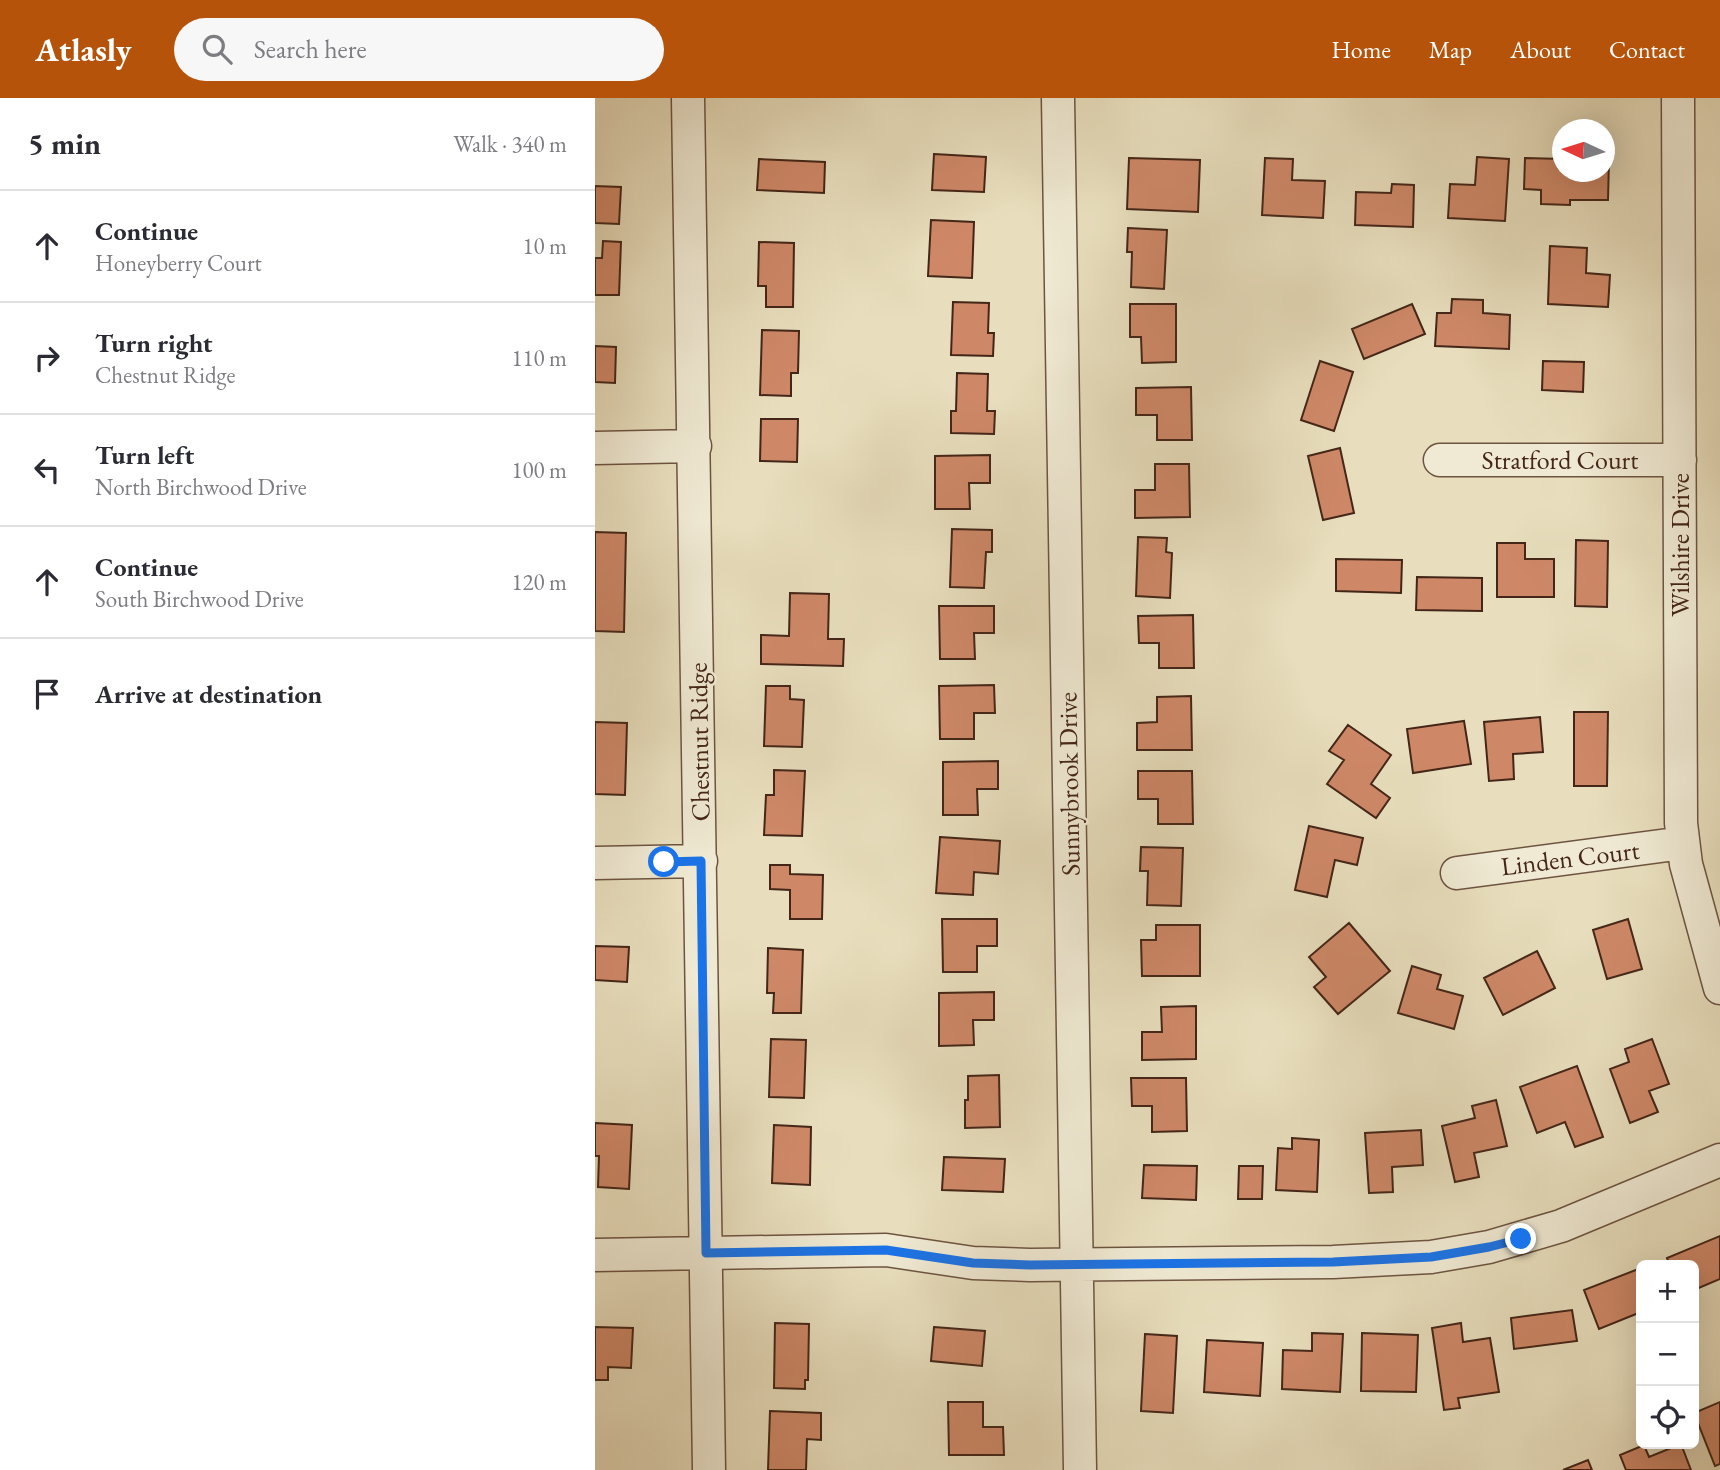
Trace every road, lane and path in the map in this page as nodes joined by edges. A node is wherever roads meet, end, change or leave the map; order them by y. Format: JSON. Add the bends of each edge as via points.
{"nodes":[{"id":1,"x":688,"y":98,"type":"edge"},
{"id":2,"x":1058,"y":98,"type":"edge"},
{"id":3,"x":1678,"y":98,"type":"edge"},
{"id":4,"x":695,"y":446,"type":"junction"},
{"id":5,"x":595,"y":448,"type":"edge"},
{"id":6,"x":1440,"y":460,"type":"dead end"},
{"id":7,"x":1680,"y":460,"type":"junction"},
{"id":8,"x":1683,"y":843,"type":"junction"},
{"id":9,"x":701,"y":861,"type":"junction"},
{"id":10,"x":595,"y":863,"type":"edge"},
{"id":11,"x":1457,"y":873,"type":"dead end"},
{"id":12,"x":1720,"y":988,"type":"edge"},
{"id":13,"x":1720,"y":1160,"type":"edge"},
{"id":14,"x":706,"y":1253,"type":"junction"},
{"id":15,"x":595,"y":1255,"type":"edge"},
{"id":16,"x":1077,"y":1265,"type":"junction"},
{"id":17,"x":709,"y":1470,"type":"edge"},
{"id":18,"x":1080,"y":1470,"type":"edge"}],
"edges":[{"from":1,"to":4,"type":"street","name":"Chestnut Ridge"},
{"from":2,"to":16,"type":"street","name":"Sunnybrook Drive"},
{"from":3,"to":7,"type":"street","name":"Wilshire Drive"},
{"from":4,"to":5,"type":"street"},
{"from":4,"to":9,"type":"street","name":"Chestnut Ridge"},
{"from":6,"to":7,"type":"street","name":"Stratford Court"},
{"from":7,"to":8,"type":"street","name":"Wilshire Drive"},
{"from":8,"to":11,"type":"street","name":"Linden Court"},
{"from":8,"to":12,"type":"street","name":"Wilshire Drive"},
{"from":9,"to":10,"type":"street"},
{"from":9,"to":14,"type":"street","name":"Chestnut Ridge"},
{"from":13,"to":16,"type":"street","via":[[1560,1226],[1489,1247],[1431,1257]]},
{"from":14,"to":15,"type":"street"},
{"from":14,"to":16,"type":"street","via":[[886,1250],[973,1263]]},
{"from":14,"to":17,"type":"street","name":"Chestnut Ridge"},
{"from":16,"to":18,"type":"street","name":"Sunnybrook Drive"}]}
